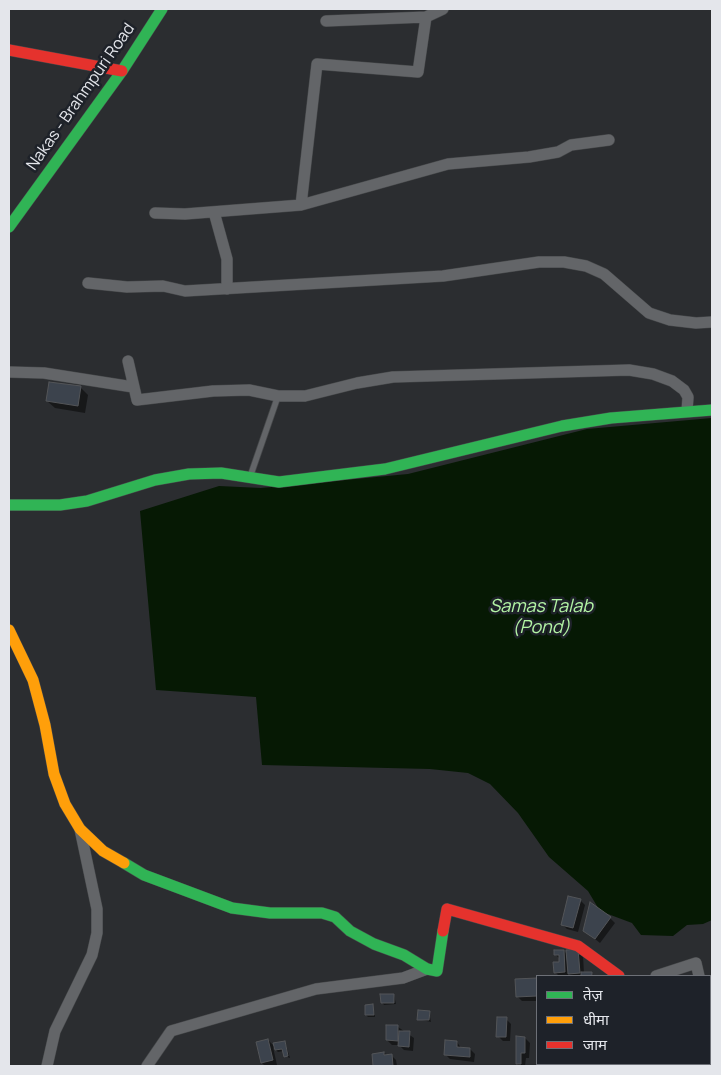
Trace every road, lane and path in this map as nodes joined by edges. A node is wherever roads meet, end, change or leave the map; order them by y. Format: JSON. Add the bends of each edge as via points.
{"nodes":[{"id":1,"x":162,"y":9,"type":"edge"},
{"id":2,"x":443,"y":9,"type":"edge"},
{"id":3,"x":426,"y":17,"type":"junction"},
{"id":4,"x":326,"y":21,"type":"dead end"},
{"id":5,"x":9,"y":50,"type":"edge"},
{"id":6,"x":122,"y":72,"type":"junction"},
{"id":7,"x":609,"y":140,"type":"dead end"},
{"id":8,"x":301,"y":205,"type":"junction"},
{"id":9,"x":214,"y":212,"type":"junction"},
{"id":10,"x":155,"y":213,"type":"dead end"},
{"id":11,"x":13,"y":214,"type":"edge"},
{"id":12,"x":9,"y":227,"type":"edge"},
{"id":13,"x":88,"y":283,"type":"dead end"},
{"id":14,"x":227,"y":289,"type":"junction"},
{"id":15,"x":712,"y":322,"type":"edge"},
{"id":16,"x":128,"y":361,"type":"dead end"},
{"id":17,"x":9,"y":372,"type":"edge"},
{"id":18,"x":133,"y":387,"type":"junction"},
{"id":19,"x":278,"y":396,"type":"junction"},
{"id":20,"x":712,"y":410,"type":"edge"},
{"id":21,"x":687,"y":411,"type":"junction"},
{"id":22,"x":249,"y":479,"type":"junction"},
{"id":23,"x":9,"y":505,"type":"edge"},
{"id":24,"x":9,"y":630,"type":"edge"},
{"id":25,"x":80,"y":830,"type":"junction"},
{"id":26,"x":427,"y":969,"type":"junction"},
{"id":27,"x":618,"y":975,"type":"edge"},
{"id":28,"x":659,"y":975,"type":"edge"},
{"id":29,"x":699,"y":975,"type":"edge"},
{"id":30,"x":47,"y":1066,"type":"edge"},
{"id":31,"x":147,"y":1066,"type":"edge"}],
"edges":[{"from":1,"to":6,"type":"street","name":"Nakas - Brahmpuri Road"},
{"from":2,"to":3,"type":"street"},
{"from":3,"to":4,"type":"street"},
{"from":3,"to":8,"type":"street","via":[[418,72],[318,64]]},
{"from":5,"to":6,"type":"street"},
{"from":6,"to":11,"type":"street","name":"Nakas - Brahmpuri Road"},
{"from":7,"to":8,"type":"street","via":[[571,145],[558,152],[528,157],[448,164]]},
{"from":8,"to":9,"type":"street"},
{"from":9,"to":10,"type":"street"},
{"from":9,"to":14,"type":"street","via":[[227,259]]},
{"from":11,"to":12,"type":"street","name":"Nakas - Brahmpuri Road"},
{"from":13,"to":14,"type":"street","via":[[163,286],[184,291]]},
{"from":14,"to":15,"type":"street","via":[[442,276],[539,262],[564,262],[604,274],[648,313],[670,320]]},
{"from":16,"to":18,"type":"street"},
{"from":17,"to":18,"type":"street","via":[[44,372]]},
{"from":18,"to":19,"type":"street","via":[[137,400],[213,391],[249,390]]},
{"from":19,"to":21,"type":"street","via":[[305,396],[392,377],[629,370],[653,374],[684,390],[688,397]]},
{"from":19,"to":22,"type":"lane"},
{"from":20,"to":21,"type":"street"},
{"from":21,"to":22,"type":"street","via":[[562,426],[386,469],[279,482]]},
{"from":22,"to":23,"type":"street","via":[[221,473],[190,474],[155,480],[87,501],[60,505]]},
{"from":24,"to":25,"type":"street","via":[[32,680],[46,726],[54,774],[65,804]]},
{"from":25,"to":26,"type":"street","via":[[103,852],[144,874],[197,896],[232,908],[270,913],[322,913],[335,917],[350,931]]},
{"from":25,"to":30,"type":"street","via":[[97,909],[97,933],[92,955],[55,1031]]},
{"from":26,"to":27,"type":"street","via":[[437,971],[447,909],[578,946]]},
{"from":26,"to":31,"type":"street","via":[[403,978],[316,989],[171,1031]]},
{"from":28,"to":29,"type":"street","via":[[696,963]]}]}
